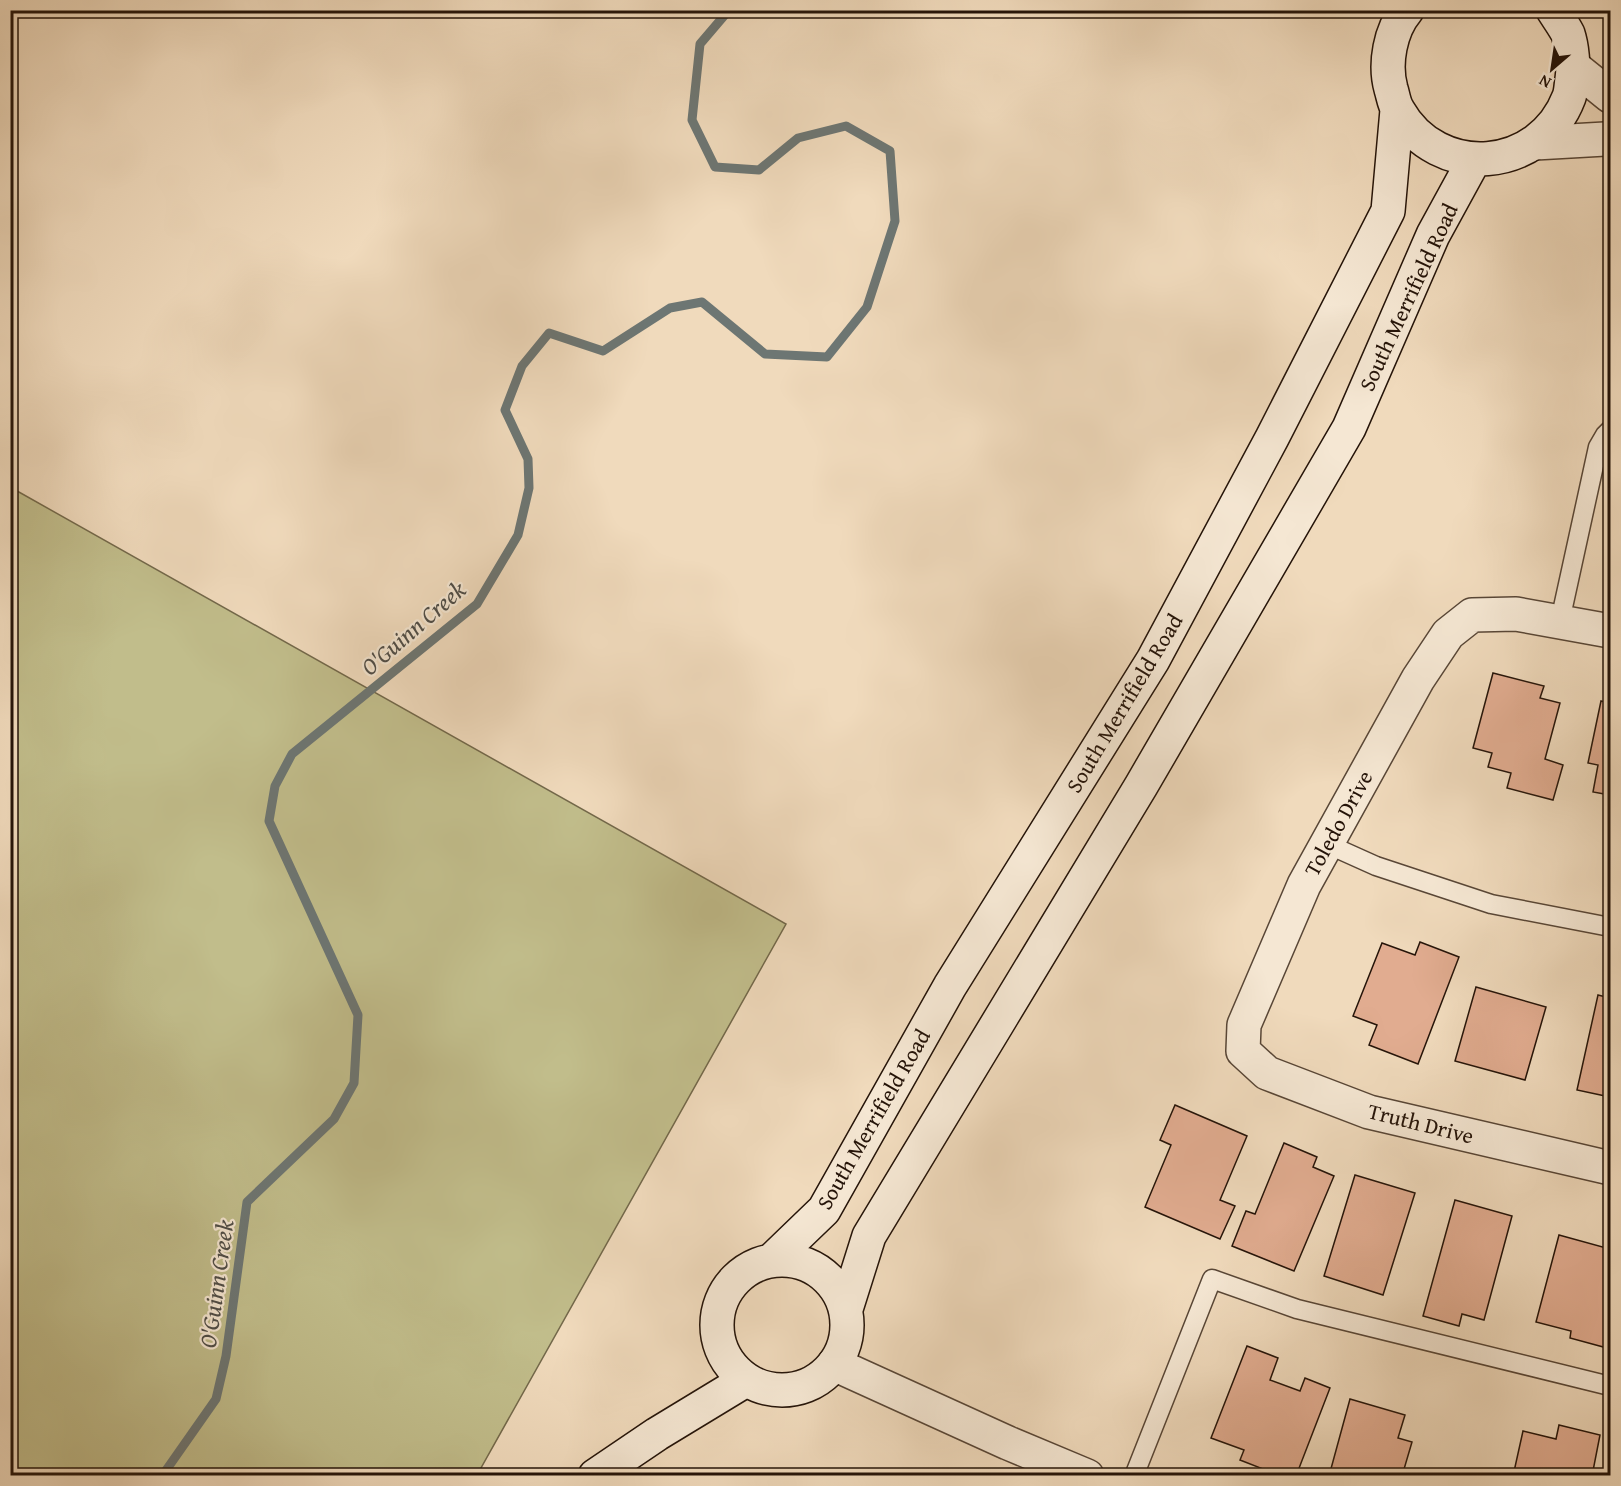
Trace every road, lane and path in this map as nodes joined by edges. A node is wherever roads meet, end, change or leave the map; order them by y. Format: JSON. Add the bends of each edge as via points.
{"nodes":[{"id":1,"x":1407,"y":10,"type":"edge"},
{"id":2,"x":1553,"y":10,"type":"edge"},
{"id":3,"x":1574,"y":67,"type":"junction"},
{"id":4,"x":1611,"y":96,"type":"edge"},
{"id":5,"x":1397,"y":110,"type":"junction"},
{"id":6,"x":1611,"y":140,"type":"edge"},
{"id":7,"x":1535,"y":143,"type":"junction"},
{"id":8,"x":1474,"y":160,"type":"junction"},
{"id":9,"x":1611,"y":430,"type":"edge"},
{"id":10,"x":1560,"y":621,"type":"junction"},
{"id":11,"x":1611,"y":630,"type":"edge"},
{"id":12,"x":1327,"y":844,"type":"junction"},
{"id":13,"x":1611,"y":927,"type":"edge"},
{"id":14,"x":1243,"y":1051,"type":"joint"},
{"id":15,"x":1611,"y":1168,"type":"edge"},
{"id":16,"x":772,"y":1260,"type":"junction"},
{"id":17,"x":846,"y":1309,"type":"junction"},
{"id":18,"x":834,"y":1364,"type":"junction"},
{"id":19,"x":747,"y":1380,"type":"junction"},
{"id":20,"x":1611,"y":1386,"type":"edge"},
{"id":21,"x":608,"y":1473,"type":"edge"},
{"id":22,"x":1087,"y":1476,"type":"edge"},
{"id":23,"x":1134,"y":1476,"type":"edge"}],
"edges":[{"from":1,"to":5,"type":"street","name":"South Merrifield Road","via":[[1390,44],[1388,77]]},
{"from":2,"to":3,"type":"street","name":"South Merrifield Road","via":[[1568,34]]},
{"from":3,"to":4,"type":"street"},
{"from":3,"to":7,"type":"street","name":"South Merrifield Road","via":[[1569,96],[1556,122]]},
{"from":5,"to":8,"type":"street","name":"South Merrifield Road","via":[[1417,135],[1443,153]]},
{"from":5,"to":16,"type":"street","name":"South Merrifield Road","via":[[1389,211],[1153,660],[950,986],[824,1210]]},
{"from":6,"to":7,"type":"street"},
{"from":7,"to":8,"type":"street","name":"South Merrifield Road","via":[[1507,157]]},
{"from":8,"to":17,"type":"street","name":"South Merrifield Road","via":[[1433,235],[1348,428],[1141,786],[869,1236]]},
{"from":9,"to":10,"type":"lane","via":[[1598,447]]},
{"from":10,"to":11,"type":"street"},
{"from":10,"to":12,"type":"street","name":"Toledo Drive","via":[[1516,614],[1472,615],[1448,633],[1418,679]]},
{"from":12,"to":13,"type":"lane","via":[[1376,866],[1491,904]]},
{"from":12,"to":14,"type":"street","name":"Toledo Drive","via":[[1304,885],[1244,1025]]},
{"from":14,"to":15,"type":"street","name":"Truth Drive","via":[[1267,1073],[1369,1112]]},
{"from":16,"to":17,"type":"street","via":[[791,1260],[826,1276],[839,1291]]},
{"from":16,"to":19,"type":"street","via":[[743,1272],[722,1296],[717,1327],[725,1357]]},
{"from":17,"to":18,"type":"street","via":[[848,1329],[844,1348]]},
{"from":18,"to":19,"type":"street","via":[[821,1378],[803,1387],[764,1388]]},
{"from":18,"to":22,"type":"street"},
{"from":19,"to":21,"type":"street","via":[[657,1434]]},
{"from":20,"to":23,"type":"lane","via":[[1297,1310],[1212,1279]]}]}
